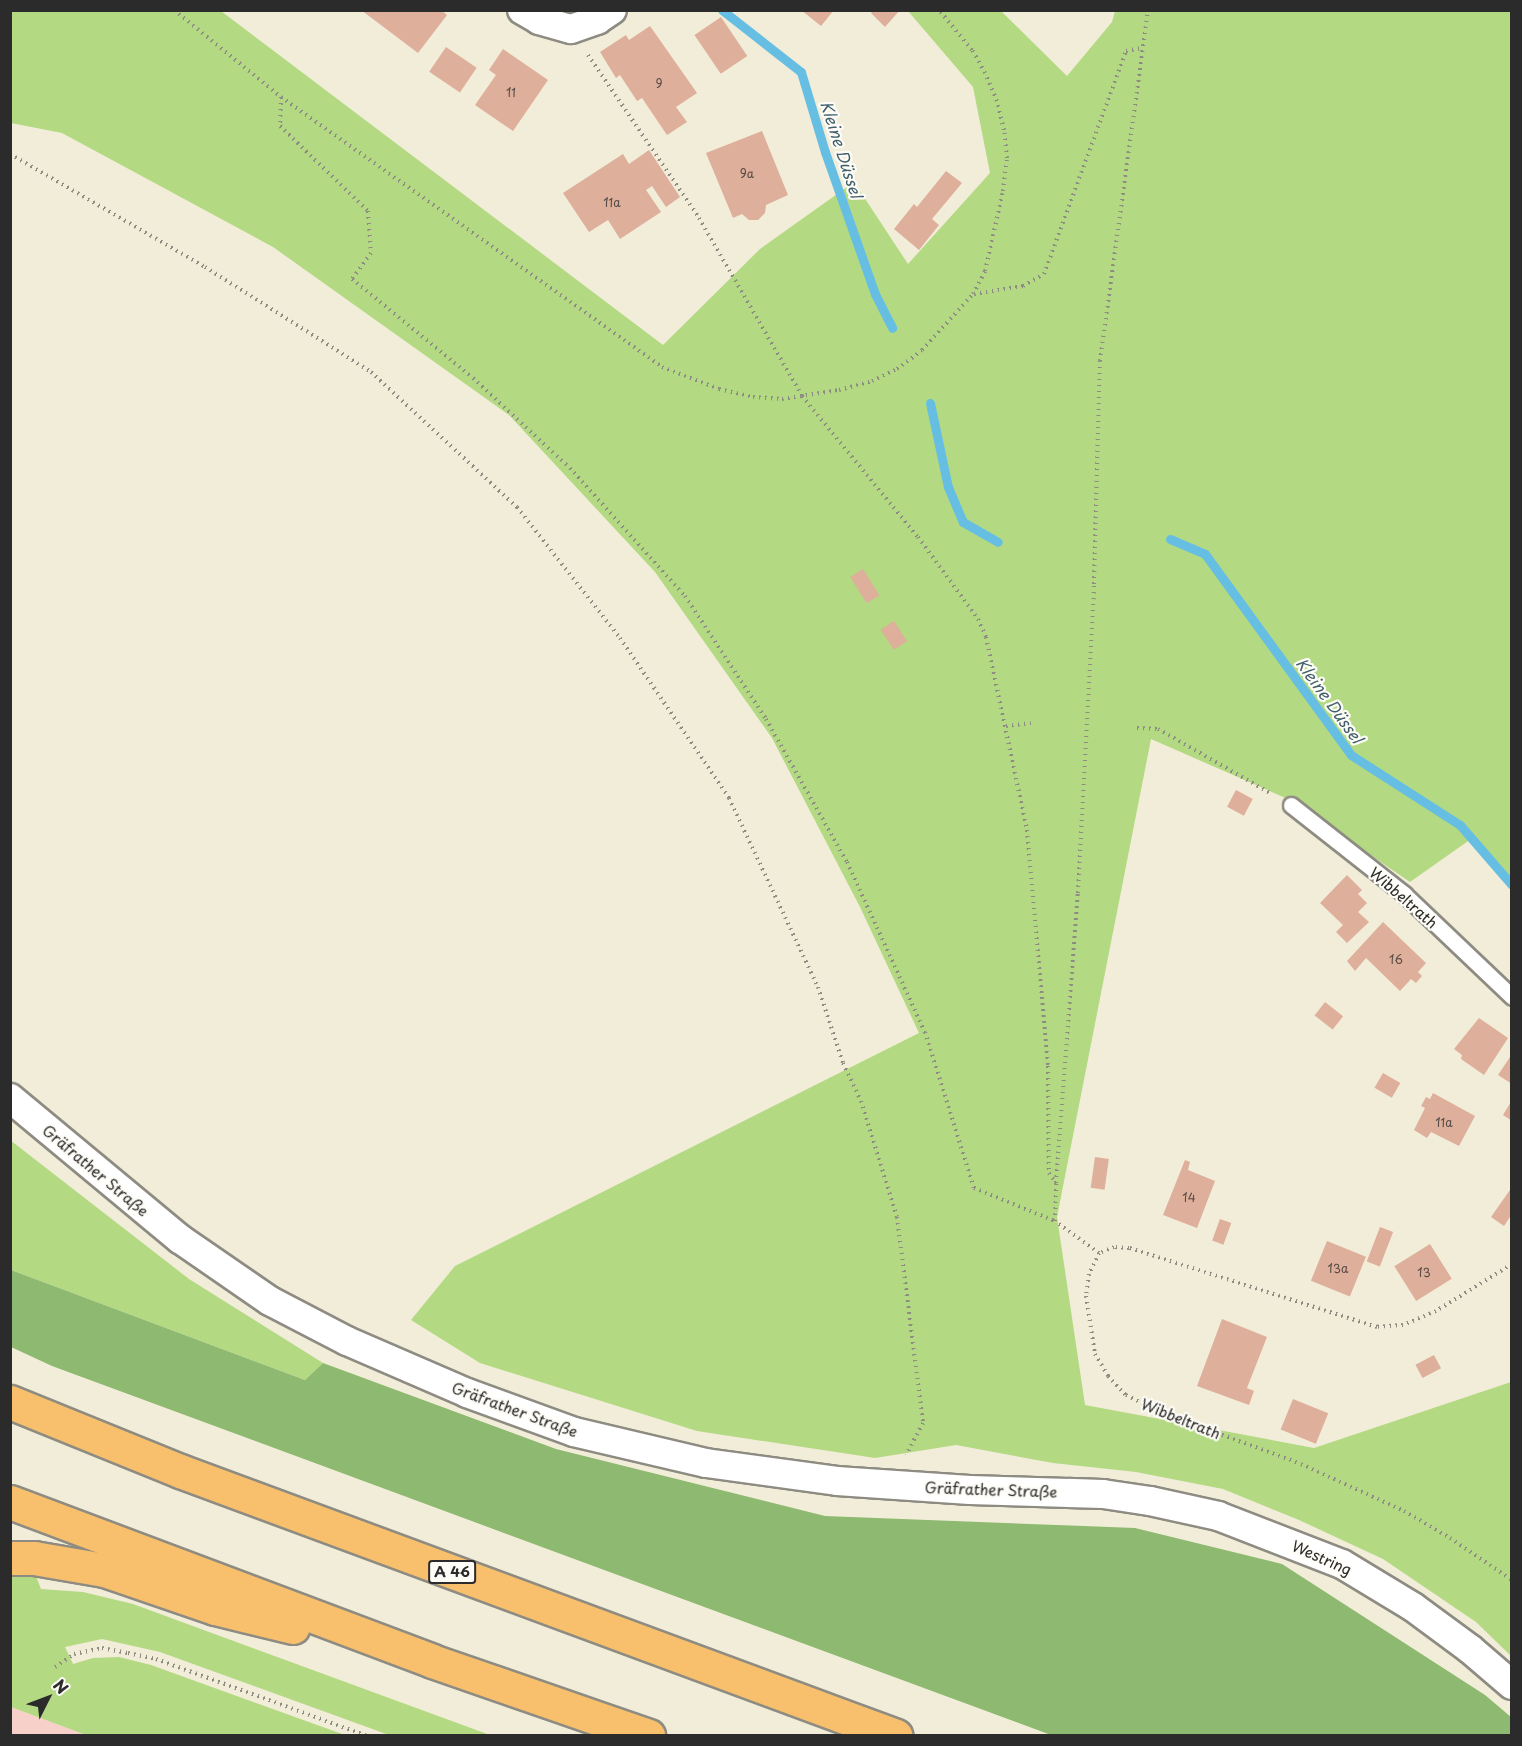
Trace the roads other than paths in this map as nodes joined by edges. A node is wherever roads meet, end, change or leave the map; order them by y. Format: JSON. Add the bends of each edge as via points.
{"nodes":[{"id":1,"x":522,"y":10,"type":"edge"},
{"id":2,"x":612,"y":10,"type":"edge"},
{"id":3,"x":1291,"y":804,"type":"road end"},
{"id":4,"x":1512,"y":997,"type":"edge"},
{"id":5,"x":10,"y":1098,"type":"edge"},
{"id":6,"x":10,"y":1402,"type":"edge"},
{"id":7,"x":1103,"y":1494,"type":"joint"},
{"id":8,"x":10,"y":1502,"type":"edge"},
{"id":9,"x":10,"y":1558,"type":"edge"},
{"id":10,"x":432,"y":1660,"type":"junction"},
{"id":11,"x":1512,"y":1685,"type":"edge"},
{"id":12,"x":648,"y":1736,"type":"edge"},
{"id":13,"x":896,"y":1736,"type":"edge"}],
"edges":[{"from":1,"to":2,"type":"street","via":[[539,20],[571,29]]},
{"from":3,"to":4,"type":"lane","name":"Wibbeltrath","via":[[1404,894]]},
{"from":5,"to":7,"type":"street","name":"Gräfrather Straße","via":[[180,1239],[270,1300],[347,1341],[456,1388],[574,1432],[706,1463],[837,1481]]},
{"from":6,"to":13,"type":"highway","number":"A 46","via":[[180,1471]]},
{"from":7,"to":11,"type":"street","name":"Westring","via":[[1218,1516],[1342,1564],[1413,1607],[1470,1648]]},
{"from":8,"to":10,"type":"highway"},
{"from":9,"to":10,"type":"highway","via":[[34,1558],[104,1570],[216,1608]]},
{"from":10,"to":12,"type":"highway"}]}
